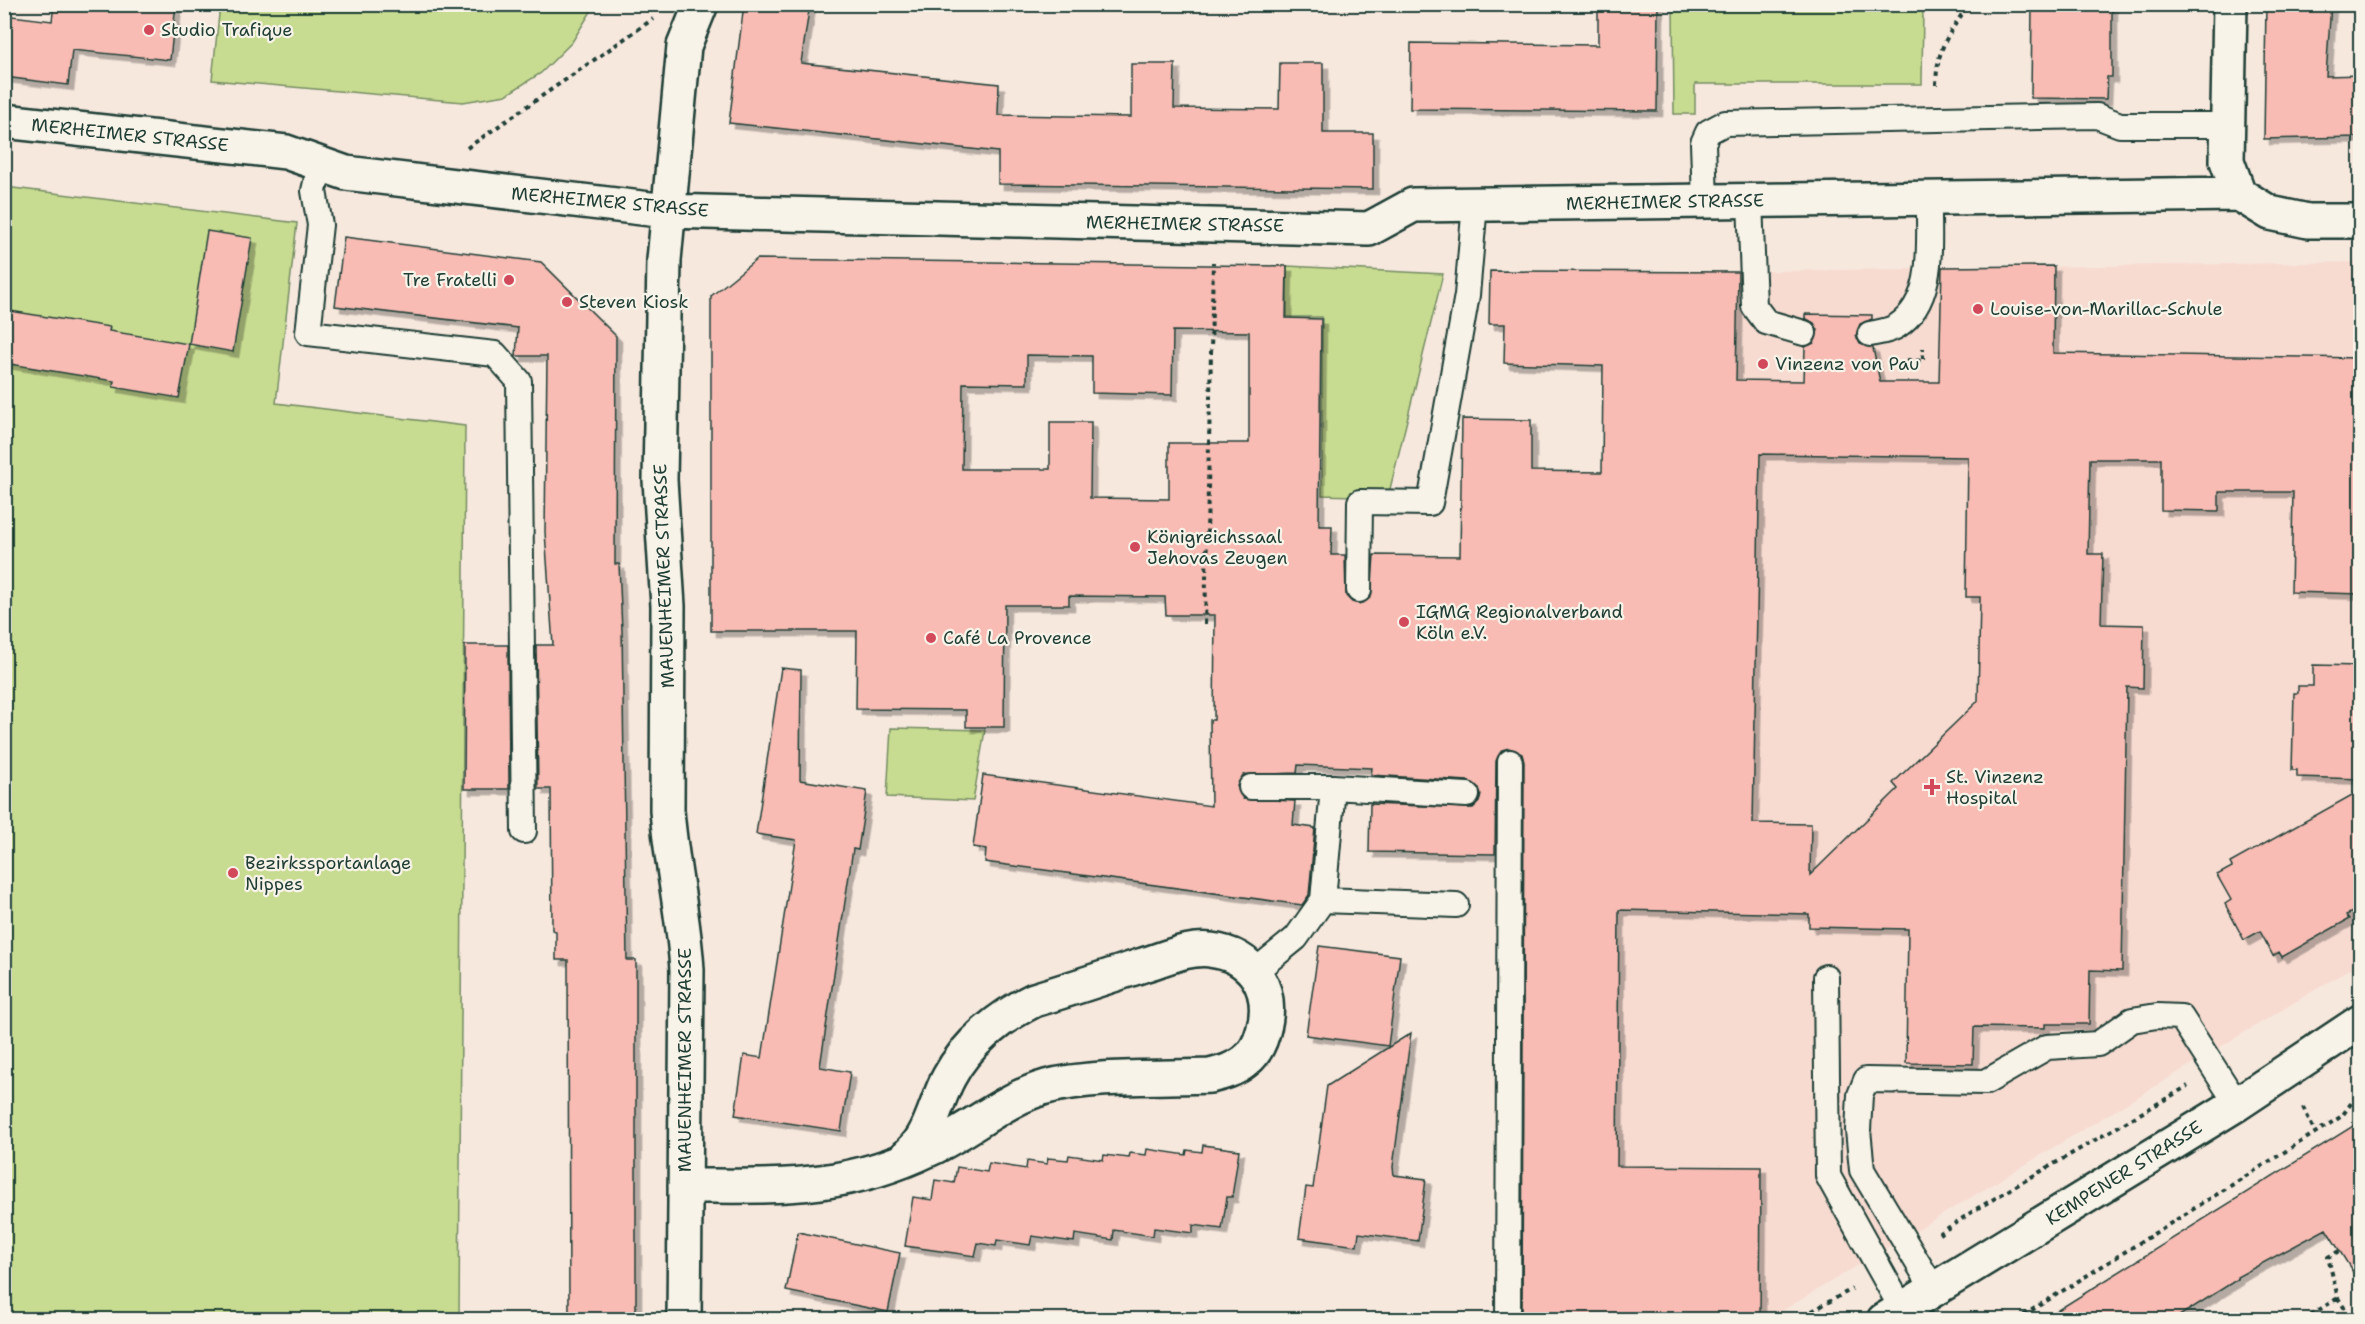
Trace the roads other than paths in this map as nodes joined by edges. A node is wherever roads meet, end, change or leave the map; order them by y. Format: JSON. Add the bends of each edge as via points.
{"nodes":[{"id":1,"x":701,"y":4,"type":"edge"},
{"id":2,"x":2230,"y":4,"type":"edge"},
{"id":3,"x":4,"y":121,"type":"edge"},
{"id":4,"x":2228,"y":125,"type":"junction"},
{"id":5,"x":320,"y":165,"type":"junction"},
{"id":6,"x":2239,"y":194,"type":"junction"},
{"id":7,"x":1929,"y":198,"type":"junction"},
{"id":8,"x":1704,"y":201,"type":"junction"},
{"id":9,"x":1750,"y":201,"type":"junction"},
{"id":10,"x":1475,"y":204,"type":"junction"},
{"id":11,"x":667,"y":211,"type":"junction"},
{"id":12,"x":2361,"y":221,"type":"edge"},
{"id":13,"x":1804,"y":333,"type":"dead end"},
{"id":14,"x":1870,"y":334,"type":"dead end"},
{"id":15,"x":1359,"y":590,"type":"dead end"},
{"id":16,"x":1510,"y":762,"type":"dead end"},
{"id":17,"x":1251,"y":787,"type":"dead end"},
{"id":18,"x":1334,"y":787,"type":"junction"},
{"id":19,"x":1467,"y":795,"type":"dead end"},
{"id":20,"x":524,"y":831,"type":"dead end"},
{"id":21,"x":1323,"y":900,"type":"junction"},
{"id":22,"x":1456,"y":905,"type":"dead end"},
{"id":23,"x":1254,"y":972,"type":"junction"},
{"id":24,"x":1826,"y":978,"type":"dead end"},
{"id":25,"x":2357,"y":1032,"type":"edge"},
{"id":26,"x":2237,"y":1104,"type":"junction"},
{"id":27,"x":902,"y":1161,"type":"junction"},
{"id":28,"x":685,"y":1186,"type":"junction"},
{"id":29,"x":1934,"y":1290,"type":"junction"},
{"id":30,"x":1893,"y":1314,"type":"edge"},
{"id":31,"x":684,"y":1320,"type":"edge"},
{"id":32,"x":1508,"y":1320,"type":"edge"}],
"edges":[{"from":1,"to":11,"type":"street","name":"MAUENHEIMER STRASSE","via":[[684,46]]},
{"from":2,"to":4,"type":"street"},
{"from":3,"to":5,"type":"street","name":"MERHEIMER STRASSE","via":[[286,152]]},
{"from":4,"to":6,"type":"street","via":[[2227,161]]},
{"from":4,"to":8,"type":"lane","via":[[2120,125],[2097,116],[1725,123],[1708,132],[1703,143]]},
{"from":5,"to":11,"type":"street","name":"MERHEIMER STRASSE","via":[[346,173]]},
{"from":5,"to":20,"type":"lane","via":[[314,191],[320,225],[308,333],[495,354],[519,381]]},
{"from":6,"to":7,"type":"street","name":"MERHEIMER STRASSE"},
{"from":6,"to":12,"type":"street","via":[[2270,213],[2308,221]]},
{"from":7,"to":9,"type":"street","name":"MERHEIMER STRASSE"},
{"from":7,"to":14,"type":"lane","via":[[1928,256],[1922,299],[1896,327]]},
{"from":8,"to":9,"type":"street","name":"MERHEIMER STRASSE"},
{"from":8,"to":10,"type":"street","name":"MERHEIMER STRASSE"},
{"from":9,"to":13,"type":"lane","via":[[1754,306],[1766,322]]},
{"from":10,"to":11,"type":"street","name":"MERHEIMER STRASSE","via":[[1413,205],[1369,229]]},
{"from":10,"to":15,"type":"lane","via":[[1467,295],[1430,503],[1359,502]]},
{"from":11,"to":28,"type":"street","name":"MAUENHEIMER STRASSE","via":[[660,480],[668,597],[667,810],[687,970]]},
{"from":16,"to":32,"type":"lane"},
{"from":17,"to":18,"type":"lane"},
{"from":18,"to":19,"type":"lane"},
{"from":18,"to":21,"type":"lane"},
{"from":21,"to":22,"type":"lane"},
{"from":21,"to":23,"type":"lane","via":[[1296,938]]},
{"from":23,"to":27,"type":"street","name":"MAUENHEIMER STRASSE","via":[[1222,952],[1194,951],[1034,1000],[1014,1010],[959,1060],[924,1137]]},
{"from":23,"to":27,"type":"street","name":"MAUENHEIMER STRASSE","via":[[1268,999],[1267,1018],[1254,1052],[1228,1071],[1210,1076],[1072,1083],[1027,1093],[962,1132]]},
{"from":24,"to":30,"type":"lane","via":[[1828,1176],[1882,1272]]},
{"from":25,"to":26,"type":"street","name":"KEMPENER STRASSE"},
{"from":26,"to":29,"type":"street","name":"KEMPENER STRASSE"},
{"from":26,"to":29,"type":"lane","via":[[2181,1017],[2132,1020],[2098,1044],[2048,1047],[1986,1082],[1866,1080],[1860,1095],[1858,1130],[1862,1170]]},
{"from":27,"to":28,"type":"street","name":"MAUENHEIMER STRASSE","via":[[850,1179],[823,1183]]},
{"from":28,"to":31,"type":"street","name":"MAUENHEIMER STRASSE"},
{"from":29,"to":30,"type":"street","name":"KEMPENER STRASSE"}]}
